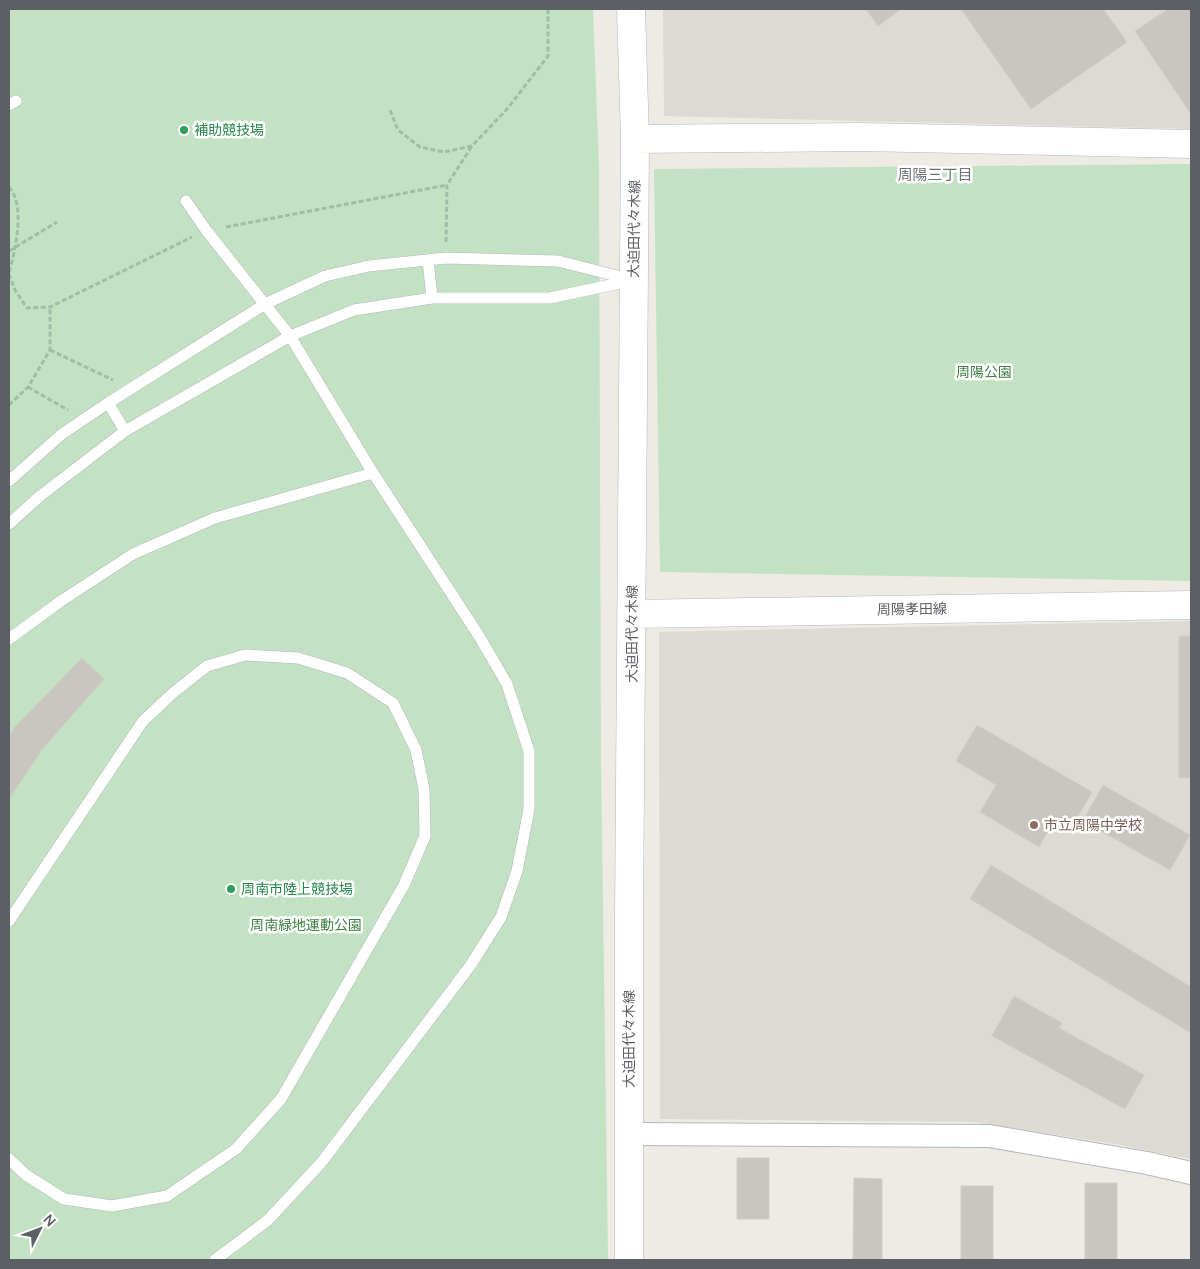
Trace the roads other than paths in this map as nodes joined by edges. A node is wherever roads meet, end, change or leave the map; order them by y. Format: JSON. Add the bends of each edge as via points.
{"nodes":[{"id":1,"x":631,"y":9,"type":"edge"},
{"id":2,"x":635,"y":139,"type":"junction"},
{"id":3,"x":1191,"y":144,"type":"edge"},
{"id":4,"x":186,"y":201,"type":"dead end"},
{"id":5,"x":428,"y":260,"type":"junction"},
{"id":6,"x":633,"y":280,"type":"junction"},
{"id":7,"x":432,"y":298,"type":"junction"},
{"id":8,"x":265,"y":304,"type":"junction"},
{"id":9,"x":290,"y":336,"type":"junction"},
{"id":10,"x":108,"y":403,"type":"junction"},
{"id":11,"x":125,"y":431,"type":"junction"},
{"id":12,"x":373,"y":473,"type":"junction"},
{"id":13,"x":9,"y":481,"type":"edge"},
{"id":14,"x":9,"y":524,"type":"edge"},
{"id":15,"x":1191,"y":605,"type":"edge"},
{"id":16,"x":632,"y":614,"type":"junction"},
{"id":17,"x":9,"y":639,"type":"edge"},
{"id":18,"x":9,"y":921,"type":"edge"},
{"id":19,"x":628,"y":1134,"type":"junction"},
{"id":20,"x":9,"y":1159,"type":"edge"},
{"id":21,"x":1191,"y":1173,"type":"edge"},
{"id":22,"x":215,"y":1260,"type":"edge"},
{"id":23,"x":629,"y":1260,"type":"edge"}],
"edges":[{"from":1,"to":2,"type":"street","name":"大迫田代々木線"},
{"from":2,"to":3,"type":"street","via":[[862,137]]},
{"from":2,"to":6,"type":"street","name":"大迫田代々木線"},
{"from":4,"to":8,"type":"lane"},
{"from":5,"to":6,"type":"lane","via":[[558,261]]},
{"from":5,"to":7,"type":"lane"},
{"from":5,"to":8,"type":"lane","via":[[369,266],[325,276]]},
{"from":6,"to":7,"type":"lane","via":[[550,298]]},
{"from":6,"to":16,"type":"street","name":"大迫田代々木線"},
{"from":7,"to":9,"type":"lane","via":[[354,310]]},
{"from":8,"to":9,"type":"lane"},
{"from":8,"to":10,"type":"lane"},
{"from":9,"to":11,"type":"lane"},
{"from":9,"to":12,"type":"lane"},
{"from":10,"to":11,"type":"lane"},
{"from":10,"to":13,"type":"lane","via":[[62,434]]},
{"from":11,"to":14,"type":"lane"},
{"from":12,"to":17,"type":"lane","via":[[214,518],[133,554]]},
{"from":12,"to":22,"type":"lane","via":[[507,684],[529,752],[528,818],[517,872],[501,917],[470,966],[321,1163],[268,1220]]},
{"from":15,"to":16,"type":"street","name":"周陽孝田線"},
{"from":16,"to":19,"type":"street","name":"大迫田代々木線"},
{"from":18,"to":20,"type":"lane","via":[[143,721],[207,666],[245,655],[298,658],[347,673],[393,703],[416,750],[424,789],[425,836],[404,885],[281,1099],[236,1149],[167,1196],[112,1206],[64,1199]]},
{"from":19,"to":21,"type":"street","via":[[989,1136]]},
{"from":19,"to":23,"type":"street","name":"大迫田代々木線"}]}
